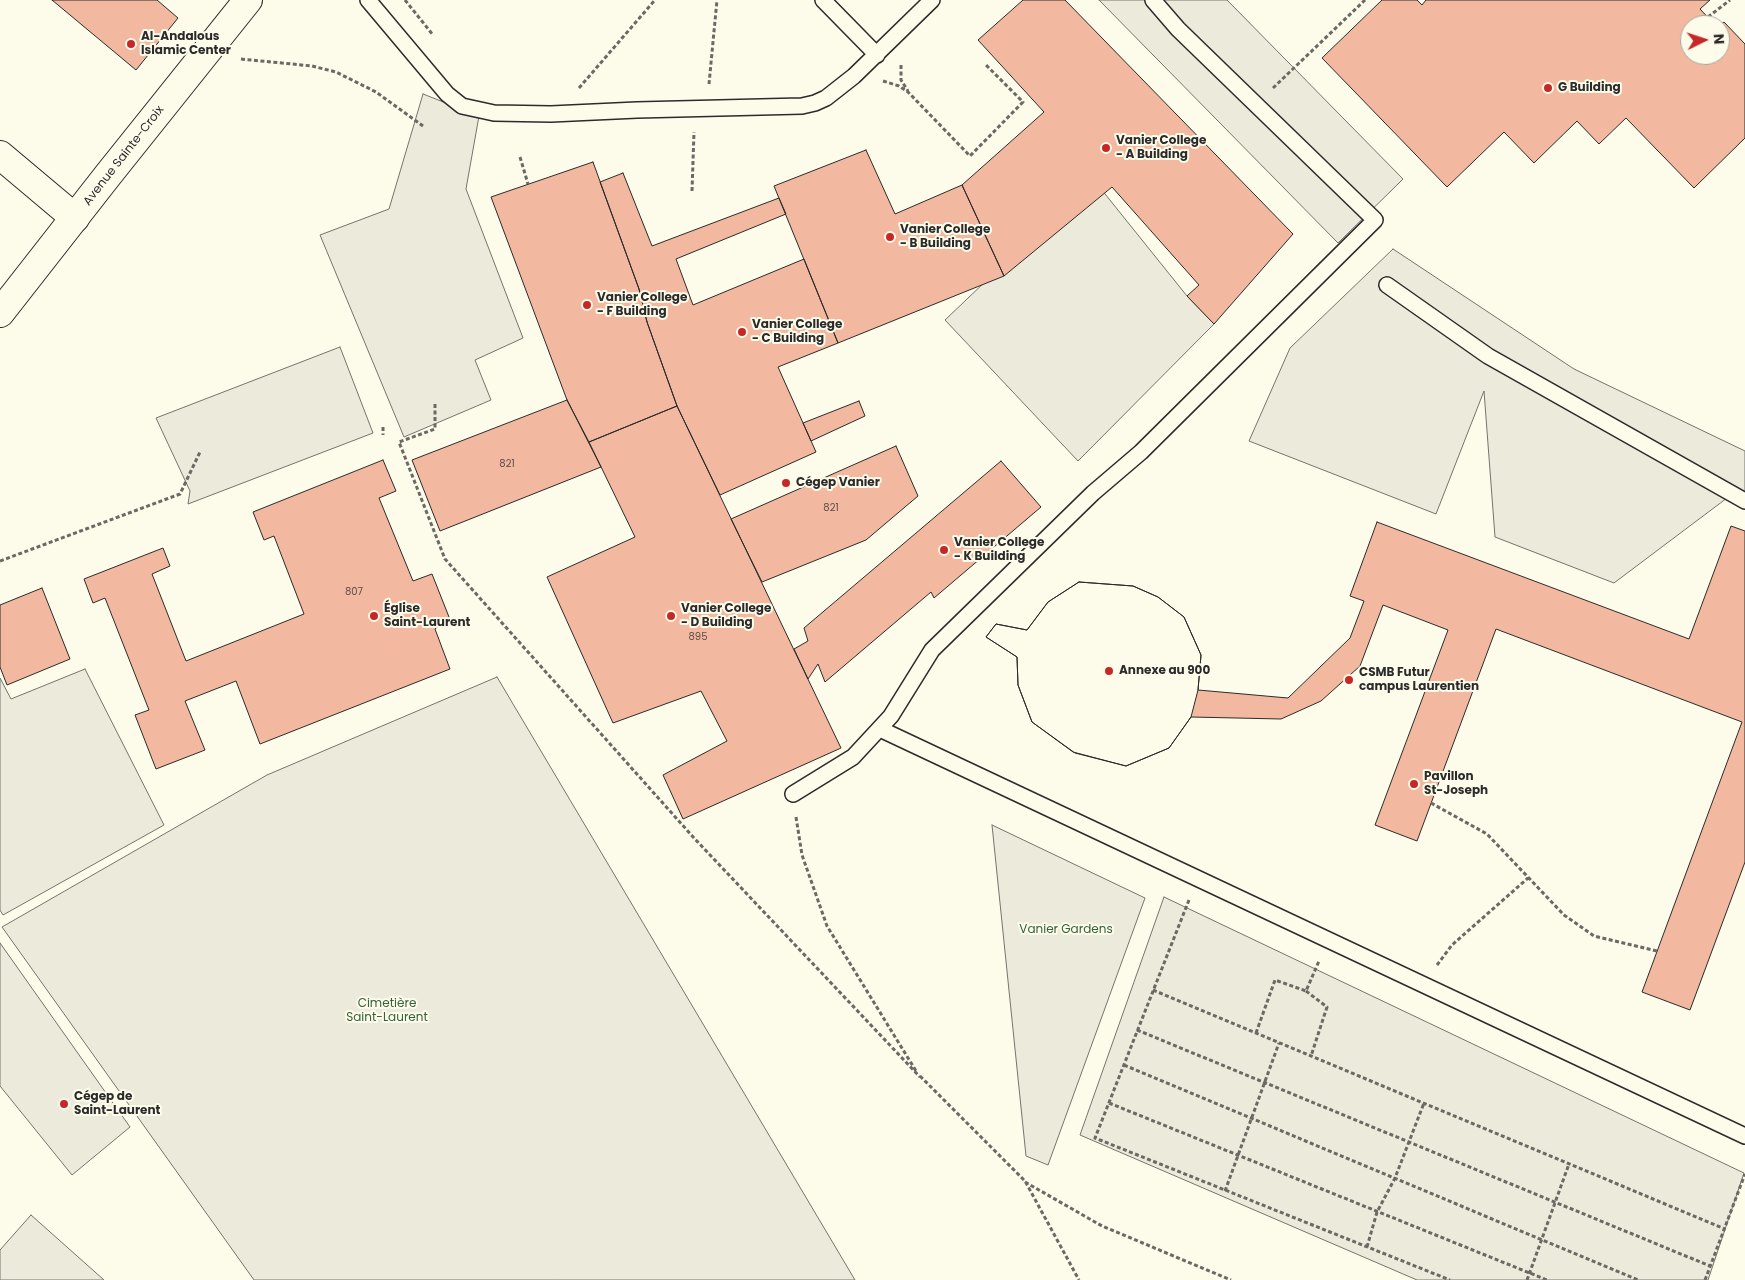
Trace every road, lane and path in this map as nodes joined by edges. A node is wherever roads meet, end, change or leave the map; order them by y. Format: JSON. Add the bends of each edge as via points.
{"nodes":[{"id":1,"x":248,"y":0,"type":"edge"},
{"id":2,"x":368,"y":0,"type":"edge"},
{"id":3,"x":655,"y":0,"type":"edge"},
{"id":4,"x":717,"y":0,"type":"edge"},
{"id":5,"x":823,"y":0,"type":"edge"},
{"id":6,"x":932,"y":0,"type":"edge"},
{"id":7,"x":1153,"y":0,"type":"edge"},
{"id":8,"x":1365,"y":0,"type":"edge"},
{"id":9,"x":1730,"y":0,"type":"edge"},
{"id":10,"x":1712,"y":15,"type":"edge"},
{"id":11,"x":877,"y":55,"type":"junction"},
{"id":12,"x":240,"y":59,"type":"dead end"},
{"id":13,"x":902,"y":62,"type":"dead end"},
{"id":14,"x":985,"y":64,"type":"dead end"},
{"id":15,"x":882,"y":81,"type":"dead end"},
{"id":16,"x":709,"y":85,"type":"dead end"},
{"id":17,"x":1272,"y":89,"type":"dead end"},
{"id":18,"x":578,"y":91,"type":"dead end"},
{"id":19,"x":908,"y":92,"type":"junction"},
{"id":20,"x":423,"y":126,"type":"dead end"},
{"id":21,"x":694,"y":132,"type":"dead end"},
{"id":22,"x":0,"y":155,"type":"edge"},
{"id":23,"x":520,"y":157,"type":"dead end"},
{"id":24,"x":528,"y":184,"type":"dead end"},
{"id":25,"x":692,"y":191,"type":"dead end"},
{"id":26,"x":75,"y":218,"type":"junction"},
{"id":27,"x":1387,"y":285,"type":"dead end"},
{"id":28,"x":0,"y":313,"type":"edge"},
{"id":29,"x":434,"y":404,"type":"dead end"},
{"id":30,"x":383,"y":427,"type":"dead end"},
{"id":31,"x":383,"y":436,"type":"dead end"},
{"id":32,"x":200,"y":452,"type":"dead end"},
{"id":33,"x":1745,"y":501,"type":"edge"},
{"id":34,"x":0,"y":561,"type":"edge"},
{"id":35,"x":880,"y":729,"type":"junction"},
{"id":36,"x":792,"y":794,"type":"joint"},
{"id":37,"x":1431,"y":803,"type":"dead end"},
{"id":38,"x":1198,"y":878,"type":"junction"},
{"id":39,"x":1528,"y":878,"type":"junction"},
{"id":40,"x":1328,"y":940,"type":"junction"},
{"id":41,"x":1657,"y":951,"type":"dead end"},
{"id":42,"x":1423,"y":984,"type":"junction"},
{"id":43,"x":1153,"y":990,"type":"junction"},
{"id":44,"x":1306,"y":991,"type":"junction"},
{"id":45,"x":1138,"y":1030,"type":"junction"},
{"id":46,"x":1256,"y":1034,"type":"junction"},
{"id":47,"x":1279,"y":1043,"type":"junction"},
{"id":48,"x":1311,"y":1056,"type":"junction"},
{"id":49,"x":1124,"y":1064,"type":"junction"},
{"id":50,"x":920,"y":1077,"type":"junction"},
{"id":51,"x":1265,"y":1083,"type":"junction"},
{"id":52,"x":1109,"y":1103,"type":"junction"},
{"id":53,"x":1424,"y":1103,"type":"junction"},
{"id":54,"x":1252,"y":1118,"type":"junction"},
{"id":55,"x":1745,"y":1136,"type":"edge"},
{"id":56,"x":1408,"y":1142,"type":"junction"},
{"id":57,"x":1238,"y":1156,"type":"junction"},
{"id":58,"x":1569,"y":1164,"type":"junction"},
{"id":59,"x":1745,"y":1174,"type":"edge"},
{"id":60,"x":1395,"y":1178,"type":"junction"},
{"id":61,"x":1025,"y":1181,"type":"junction"},
{"id":62,"x":1225,"y":1191,"type":"junction"},
{"id":63,"x":1555,"y":1202,"type":"junction"},
{"id":64,"x":1377,"y":1212,"type":"junction"},
{"id":65,"x":1725,"y":1229,"type":"junction"},
{"id":66,"x":1542,"y":1239,"type":"junction"},
{"id":67,"x":1366,"y":1247,"type":"junction"},
{"id":68,"x":1710,"y":1266,"type":"junction"},
{"id":69,"x":1529,"y":1273,"type":"junction"},
{"id":70,"x":1079,"y":1280,"type":"edge"},
{"id":71,"x":1231,"y":1280,"type":"edge"},
{"id":72,"x":1450,"y":1280,"type":"edge"},
{"id":73,"x":1527,"y":1280,"type":"edge"},
{"id":74,"x":1547,"y":1280,"type":"edge"},
{"id":75,"x":1638,"y":1280,"type":"edge"},
{"id":76,"x":1705,"y":1280,"type":"edge"}],
"edges":[{"from":1,"to":26,"type":"main road","name":"Avenue Sainte-Croix"},
{"from":2,"to":11,"type":"lane","via":[[453,100],[462,106],[494,113],[802,106],[826,98]]},
{"from":3,"to":18,"type":"path"},
{"from":4,"to":16,"type":"path"},
{"from":5,"to":11,"type":"lane"},
{"from":6,"to":11,"type":"lane"},
{"from":7,"to":35,"type":"lane","via":[[1178,29],[1375,220],[1141,452],[1093,493],[932,650]]},
{"from":8,"to":17,"type":"path"},
{"from":9,"to":10,"type":"path"},
{"from":12,"to":20,"type":"path","via":[[312,66],[336,72],[376,92]]},
{"from":13,"to":19,"type":"path","via":[[901,80]]},
{"from":14,"to":19,"type":"path","via":[[1023,102],[970,156]]},
{"from":15,"to":19,"type":"path"},
{"from":21,"to":25,"type":"path"},
{"from":22,"to":26,"type":"main road"},
{"from":23,"to":24,"type":"path"},
{"from":26,"to":28,"type":"main road","name":"Avenue Sainte-Croix"},
{"from":27,"to":33,"type":"lane","via":[[1488,356]]},
{"from":29,"to":50,"type":"path","via":[[435,429],[399,442],[445,559],[694,838]]},
{"from":30,"to":31,"type":"path"},
{"from":32,"to":34,"type":"path","via":[[180,494]]},
{"from":35,"to":36,"type":"lane","via":[[853,757]]},
{"from":35,"to":38,"type":"lane"},
{"from":36,"to":50,"type":"path","via":[[802,855],[827,926]]},
{"from":37,"to":39,"type":"path","via":[[1487,834]]},
{"from":38,"to":40,"type":"lane"},
{"from":38,"to":43,"type":"path"},
{"from":39,"to":41,"type":"path","via":[[1564,915],[1594,936]]},
{"from":39,"to":42,"type":"path","via":[[1452,944]]},
{"from":40,"to":42,"type":"lane"},
{"from":40,"to":44,"type":"path"},
{"from":42,"to":55,"type":"lane"},
{"from":43,"to":45,"type":"path"},
{"from":43,"to":46,"type":"path"},
{"from":44,"to":46,"type":"path","via":[[1275,980]]},
{"from":44,"to":48,"type":"path","via":[[1327,1007]]},
{"from":45,"to":49,"type":"path"},
{"from":45,"to":51,"type":"path"},
{"from":46,"to":47,"type":"path"},
{"from":47,"to":48,"type":"path"},
{"from":47,"to":51,"type":"path"},
{"from":48,"to":53,"type":"path"},
{"from":49,"to":52,"type":"path"},
{"from":49,"to":54,"type":"path"},
{"from":50,"to":61,"type":"path"},
{"from":51,"to":54,"type":"path"},
{"from":51,"to":56,"type":"path"},
{"from":52,"to":57,"type":"path"},
{"from":52,"to":62,"type":"path","via":[[1095,1138]]},
{"from":53,"to":56,"type":"path"},
{"from":53,"to":58,"type":"path"},
{"from":54,"to":57,"type":"path"},
{"from":54,"to":60,"type":"path"},
{"from":56,"to":60,"type":"path"},
{"from":56,"to":63,"type":"path"},
{"from":57,"to":62,"type":"path"},
{"from":57,"to":64,"type":"path"},
{"from":58,"to":63,"type":"path"},
{"from":58,"to":65,"type":"path"},
{"from":59,"to":65,"type":"path"},
{"from":60,"to":64,"type":"path"},
{"from":60,"to":66,"type":"path"},
{"from":61,"to":70,"type":"path"},
{"from":61,"to":71,"type":"path","via":[[1102,1226]]},
{"from":62,"to":67,"type":"path"},
{"from":63,"to":66,"type":"path"},
{"from":63,"to":68,"type":"path"},
{"from":64,"to":67,"type":"path"},
{"from":64,"to":69,"type":"path"},
{"from":65,"to":68,"type":"path"},
{"from":66,"to":69,"type":"path"},
{"from":66,"to":75,"type":"path"},
{"from":67,"to":72,"type":"path"},
{"from":68,"to":76,"type":"path"},
{"from":69,"to":73,"type":"path"},
{"from":69,"to":74,"type":"path"}]}
